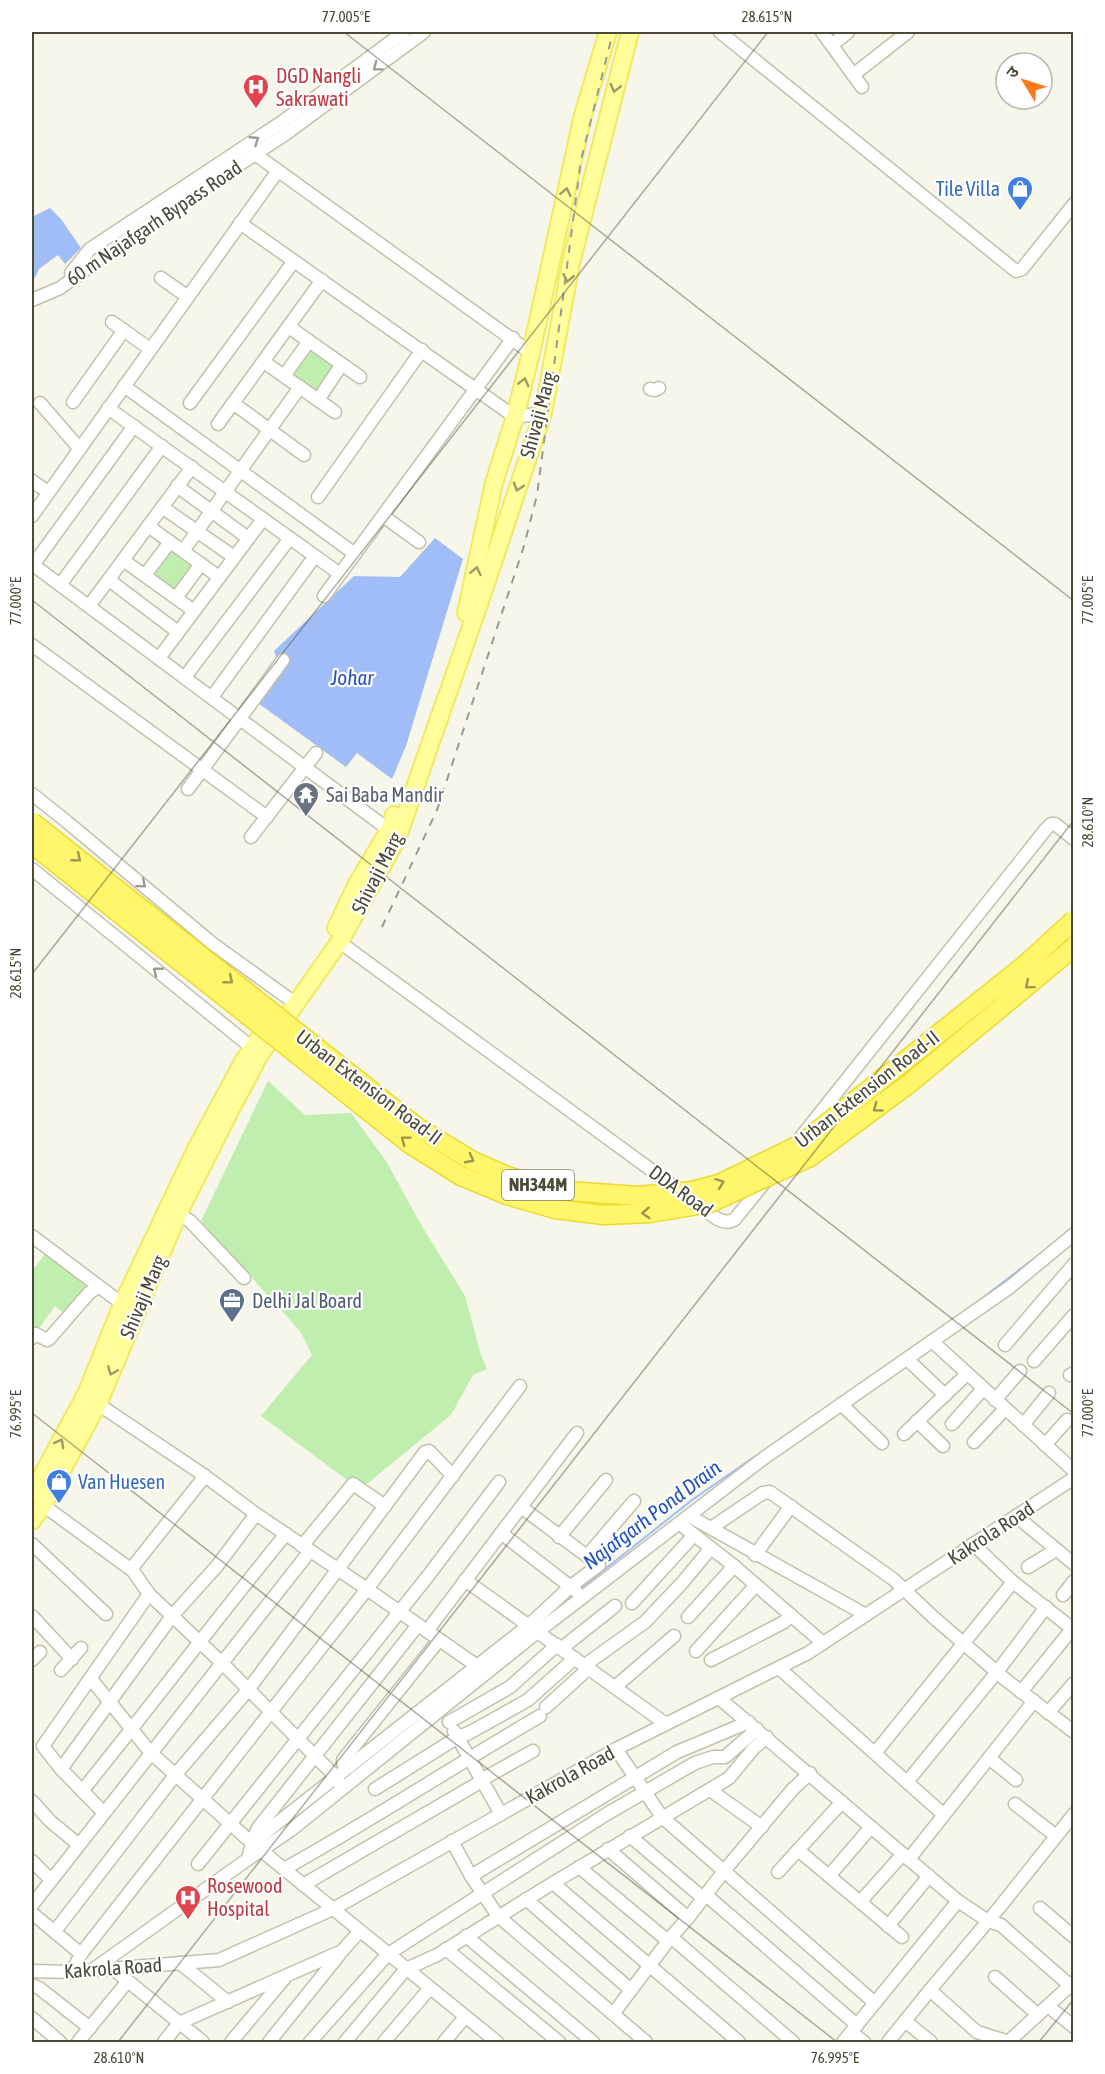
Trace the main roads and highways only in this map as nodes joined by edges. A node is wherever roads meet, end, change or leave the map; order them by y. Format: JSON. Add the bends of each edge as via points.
{"nodes":[{"id":1,"x":608,"y":32,"type":"edge"},
{"id":2,"x":630,"y":32,"type":"edge"},
{"id":3,"x":32,"y":822,"type":"edge"},
{"id":4,"x":32,"y":844,"type":"edge"},
{"id":5,"x":1074,"y":920,"type":"edge"},
{"id":6,"x":1074,"y":947,"type":"edge"},
{"id":7,"x":129,"y":1310,"type":"junction"},
{"id":8,"x":37,"y":1499,"type":"edge"},
{"id":9,"x":32,"y":1521,"type":"edge"}],
"edges":[{"from":7,"to":1,"type":"main road","name":"Shivaji Marg","one_way":true,"via":[[196,1149],[251,1047],[334,933],[388,830],[421,744],[469,603],[494,483],[531,353],[583,115]]},
{"from":2,"to":7,"type":"main road","name":"Shivaji Marg","one_way":true,"via":[[571,263],[543,413],[397,839],[341,943],[260,1056]]},
{"from":3,"to":5,"type":"highway","name":"Urban Extension Road-II","number":"NH344M","one_way":true,"bridge":true,"via":[[417,1128],[471,1160],[554,1190],[638,1196],[692,1191],[719,1184],[801,1144],[1026,964]]},
{"from":6,"to":4,"type":"highway","name":"Urban Extension Road-II","number":"NH344M","one_way":true,"bridge":true,"via":[[910,1083],[810,1157],[710,1203],[650,1213],[604,1215],[555,1209],[507,1195],[461,1176],[410,1144]]},
{"from":8,"to":7,"type":"main road","name":"Shivaji Marg","one_way":true},
{"from":7,"to":8,"type":"main road","name":"Shivaji Marg","one_way":true,"via":[[99,1404]]},
{"from":8,"to":9,"type":"main road","name":"Shivaji Marg"}]}
